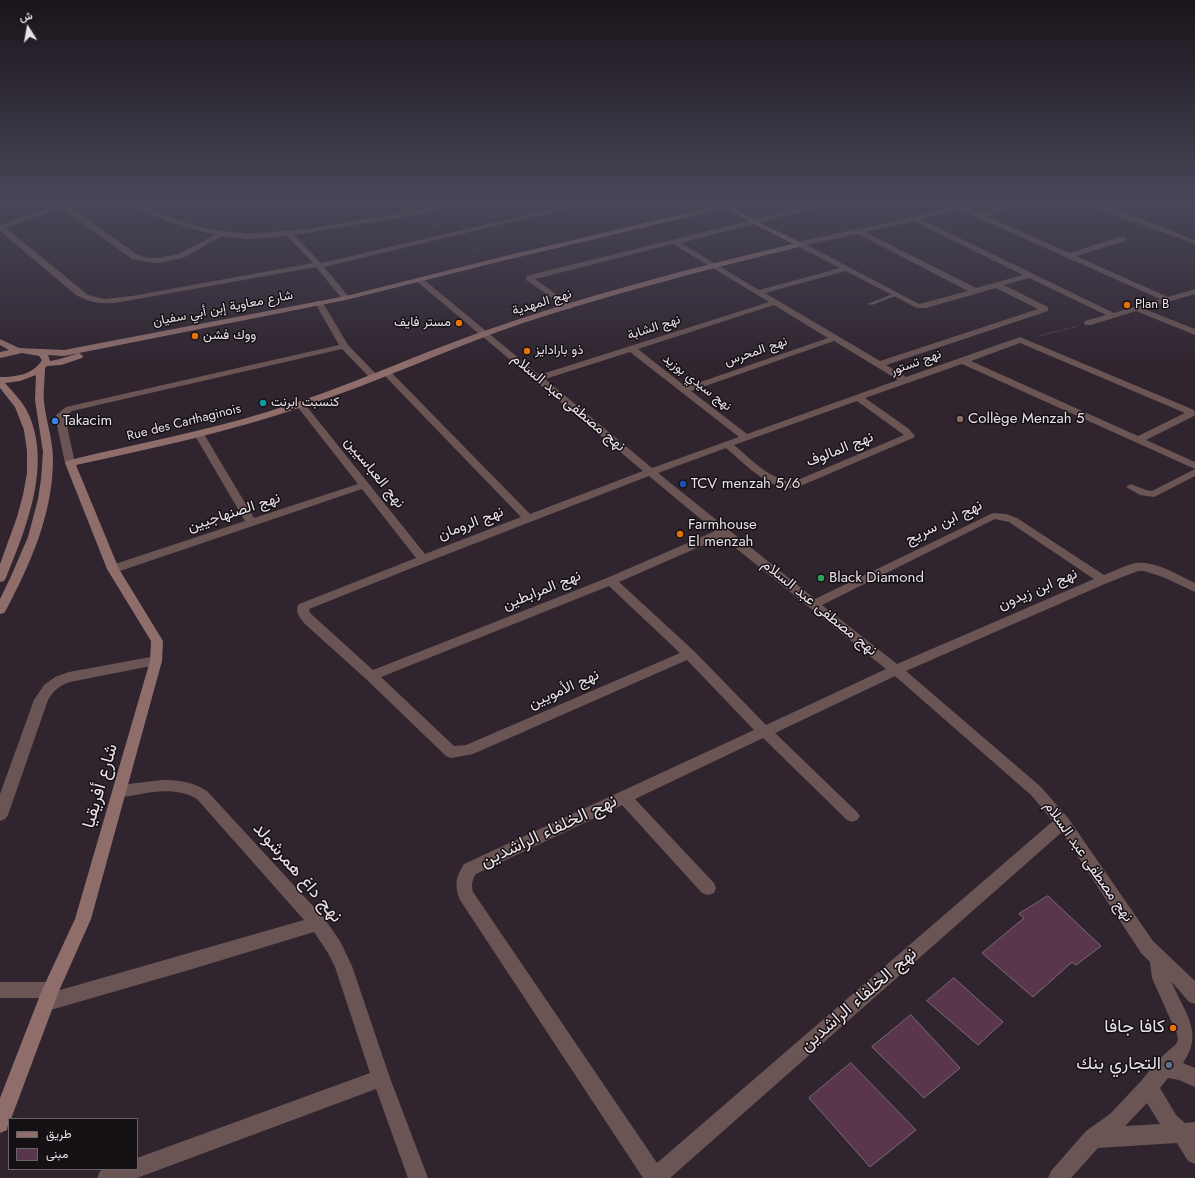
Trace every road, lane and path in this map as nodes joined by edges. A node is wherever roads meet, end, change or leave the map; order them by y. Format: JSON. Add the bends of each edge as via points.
{"nodes":[{"id":1,"x":35,"y":256,"type":"edge"},
{"id":2,"x":134,"y":256,"type":"edge"},
{"id":3,"x":182,"y":256,"type":"edge"},
{"id":4,"x":310,"y":256,"type":"edge"},
{"id":5,"x":358,"y":256,"type":"edge"},
{"id":6,"x":486,"y":256,"type":"edge"},
{"id":7,"x":515,"y":256,"type":"edge"},
{"id":8,"x":615,"y":256,"type":"edge"},
{"id":9,"x":699,"y":256,"type":"edge"},
{"id":10,"x":751,"y":256,"type":"edge"},
{"id":11,"x":823,"y":256,"type":"edge"},
{"id":12,"x":907,"y":256,"type":"edge"},
{"id":13,"x":991,"y":256,"type":"edge"},
{"id":14,"x":1069,"y":256,"type":"edge"},
{"id":15,"x":494,"y":261,"type":"junction"},
{"id":16,"x":318,"y":265,"type":"junction"},
{"id":17,"x":714,"y":265,"type":"junction"},
{"id":18,"x":846,"y":268,"type":"junction"},
{"id":19,"x":1031,"y":275,"type":"junction"},
{"id":20,"x":419,"y":280,"type":"junction"},
{"id":21,"x":997,"y":285,"type":"junction"},
{"id":22,"x":975,"y":291,"type":"junction"},
{"id":23,"x":1195,"y":291,"type":"edge"},
{"id":24,"x":759,"y":292,"type":"junction"},
{"id":25,"x":895,"y":295,"type":"junction"},
{"id":26,"x":346,"y":298,"type":"junction"},
{"id":27,"x":1169,"y":300,"type":"junction"},
{"id":28,"x":776,"y":302,"type":"junction"},
{"id":29,"x":319,"y":303,"type":"junction"},
{"id":30,"x":870,"y":304,"type":"dead end"},
{"id":31,"x":568,"y":307,"type":"junction"},
{"id":32,"x":1137,"y":309,"type":"junction"},
{"id":33,"x":1114,"y":316,"type":"junction"},
{"id":34,"x":1088,"y":323,"type":"joint"},
{"id":35,"x":1195,"y":332,"type":"edge"},
{"id":36,"x":483,"y":334,"type":"junction"},
{"id":37,"x":835,"y":338,"type":"junction"},
{"id":38,"x":1020,"y":340,"type":"junction"},
{"id":39,"x":0,"y":342,"type":"edge"},
{"id":40,"x":124,"y":342,"type":"junction"},
{"id":41,"x":344,"y":346,"type":"junction"},
{"id":42,"x":632,"y":349,"type":"junction"},
{"id":43,"x":17,"y":351,"type":"junction"},
{"id":44,"x":38,"y":352,"type":"junction"},
{"id":45,"x":0,"y":355,"type":"edge"},
{"id":46,"x":962,"y":360,"type":"junction"},
{"id":47,"x":878,"y":365,"type":"junction"},
{"id":48,"x":43,"y":366,"type":"junction"},
{"id":49,"x":386,"y":372,"type":"junction"},
{"id":50,"x":374,"y":377,"type":"junction"},
{"id":51,"x":540,"y":378,"type":"junction"},
{"id":52,"x":0,"y":381,"type":"edge"},
{"id":53,"x":906,"y":381,"type":"junction"},
{"id":54,"x":685,"y":390,"type":"junction"},
{"id":55,"x":858,"y":398,"type":"junction"},
{"id":56,"x":301,"y":405,"type":"junction"},
{"id":57,"x":199,"y":434,"type":"junction"},
{"id":58,"x":746,"y":438,"type":"junction"},
{"id":59,"x":1139,"y":440,"type":"junction"},
{"id":60,"x":728,"y":445,"type":"junction"},
{"id":61,"x":70,"y":463,"type":"junction"},
{"id":62,"x":1195,"y":466,"type":"edge"},
{"id":63,"x":650,"y":472,"type":"junction"},
{"id":64,"x":1195,"y":472,"type":"edge"},
{"id":65,"x":364,"y":485,"type":"junction"},
{"id":66,"x":1131,"y":487,"type":"dead end"},
{"id":67,"x":528,"y":518,"type":"junction"},
{"id":68,"x":251,"y":522,"type":"junction"},
{"id":69,"x":723,"y":532,"type":"junction"},
{"id":70,"x":423,"y":559,"type":"junction"},
{"id":71,"x":113,"y":568,"type":"junction"},
{"id":72,"x":0,"y":578,"type":"edge"},
{"id":73,"x":1103,"y":580,"type":"junction"},
{"id":74,"x":611,"y":581,"type":"junction"},
{"id":75,"x":1195,"y":588,"type":"edge"},
{"id":76,"x":814,"y":604,"type":"junction"},
{"id":77,"x":0,"y":610,"type":"edge"},
{"id":78,"x":689,"y":654,"type":"junction"},
{"id":79,"x":156,"y":661,"type":"junction"},
{"id":80,"x":896,"y":670,"type":"junction"},
{"id":81,"x":371,"y":676,"type":"junction"},
{"id":82,"x":764,"y":731,"type":"junction"},
{"id":83,"x":120,"y":791,"type":"junction"},
{"id":84,"x":624,"y":797,"type":"junction"},
{"id":85,"x":0,"y":815,"type":"edge"},
{"id":86,"x":852,"y":816,"type":"dead end"},
{"id":87,"x":1063,"y":822,"type":"junction"},
{"id":88,"x":708,"y":888,"type":"dead end"},
{"id":89,"x":318,"y":923,"type":"junction"},
{"id":90,"x":1158,"y":960,"type":"junction"},
{"id":91,"x":0,"y":990,"type":"edge"},
{"id":92,"x":49,"y":996,"type":"junction"},
{"id":93,"x":1195,"y":996,"type":"edge"},
{"id":94,"x":1191,"y":1039,"type":"edge"},
{"id":95,"x":1164,"y":1068,"type":"junction"},
{"id":96,"x":381,"y":1078,"type":"junction"},
{"id":97,"x":1195,"y":1078,"type":"edge"},
{"id":98,"x":1149,"y":1087,"type":"junction"},
{"id":99,"x":0,"y":1123,"type":"edge"},
{"id":100,"x":1188,"y":1132,"type":"edge"},
{"id":101,"x":1093,"y":1138,"type":"junction"},
{"id":102,"x":1195,"y":1154,"type":"edge"},
{"id":103,"x":138,"y":1168,"type":"edge"},
{"id":104,"x":130,"y":1170,"type":"edge"},
{"id":105,"x":107,"y":1178,"type":"edge"},
{"id":106,"x":418,"y":1178,"type":"edge"},
{"id":107,"x":655,"y":1178,"type":"edge"},
{"id":108,"x":1058,"y":1178,"type":"edge"}],
"edges":[{"from":1,"to":16,"type":"street","via":[[79,293],[101,302]]},
{"from":2,"to":3,"type":"street","via":[[160,260]]},
{"from":4,"to":16,"type":"street"},
{"from":5,"to":16,"type":"street"},
{"from":6,"to":15,"type":"path"},
{"from":7,"to":15,"type":"main road","name":"شارع معاوية إبن أبي سفيان"},
{"from":8,"to":31,"type":"street","via":[[529,278]]},
{"from":9,"to":17,"type":"street"},
{"from":10,"to":17,"type":"main road","name":"نهج المهدية"},
{"from":11,"to":18,"type":"street"},
{"from":12,"to":22,"type":"street"},
{"from":13,"to":19,"type":"street"},
{"from":14,"to":27,"type":"street"},
{"from":15,"to":20,"type":"main road","name":"شارع معاوية إبن أبي سفيان"},
{"from":16,"to":26,"type":"street"},
{"from":17,"to":24,"type":"street"},
{"from":17,"to":31,"type":"main road","name":"نهج المهدية"},
{"from":18,"to":24,"type":"street"},
{"from":18,"to":25,"type":"street"},
{"from":19,"to":21,"type":"street"},
{"from":19,"to":33,"type":"street"},
{"from":20,"to":26,"type":"main road","name":"شارع معاوية إبن أبي سفيان"},
{"from":20,"to":36,"type":"street","name":"نهج مصطفى عبد السلام"},
{"from":21,"to":22,"type":"street"},
{"from":21,"to":47,"type":"street","via":[[1045,309]]},
{"from":22,"to":25,"type":"street","via":[[923,306]]},
{"from":23,"to":27,"type":"street"},
{"from":24,"to":28,"type":"street"},
{"from":25,"to":30,"type":"lane"},
{"from":26,"to":29,"type":"main road","name":"شارع معاوية إبن أبي سفيان"},
{"from":27,"to":32,"type":"street"},
{"from":28,"to":37,"type":"street"},
{"from":28,"to":42,"type":"street","name":"نهج الشابة"},
{"from":29,"to":40,"type":"main road","name":"شارع معاوية إبن أبي سفيان"},
{"from":29,"to":41,"type":"street"},
{"from":31,"to":36,"type":"main road","name":"نهج المهدية"},
{"from":32,"to":33,"type":"street"},
{"from":32,"to":35,"type":"street"},
{"from":33,"to":34,"type":"street"},
{"from":34,"to":38,"type":"path"},
{"from":36,"to":49,"type":"main road","name":"Rue des Carthaginois"},
{"from":36,"to":51,"type":"street","name":"نهج مصطفى عبد السلام"},
{"from":37,"to":47,"type":"street"},
{"from":37,"to":54,"type":"street","name":"نهج المحرس"},
{"from":38,"to":46,"type":"street","name":"نهج تستور"},
{"from":38,"to":59,"type":"street","via":[[1192,413]]},
{"from":39,"to":43,"type":"main road"},
{"from":40,"to":44,"type":"main road","name":"شارع معاوية إبن أبي سفيان","via":[[64,353]]},
{"from":40,"to":48,"type":"main road","name":"شارع معاوية إبن أبي سفيان"},
{"from":41,"to":50,"type":"street"},
{"from":41,"to":61,"type":"street","via":[[69,410],[60,416]]},
{"from":42,"to":51,"type":"street","name":"نهج الشابة"},
{"from":42,"to":54,"type":"street","name":"نهج سيدي بوزيد"},
{"from":43,"to":44,"type":"main road","name":"شارع معاوية إبن أبي سفيان"},
{"from":43,"to":45,"type":"main road","name":"شارع معاوية إبن أبي سفيان"},
{"from":44,"to":48,"type":"main road","via":[[46,357]]},
{"from":46,"to":53,"type":"street","name":"نهج تستور"},
{"from":46,"to":59,"type":"street"},
{"from":47,"to":53,"type":"street"},
{"from":48,"to":52,"type":"main road","name":"شارع معاوية إبن أبي سفيان","via":[[26,376]]},
{"from":48,"to":77,"type":"main road","via":[[40,403],[48,458],[39,523],[31,549]]},
{"from":49,"to":50,"type":"main road","name":"Rue des Carthaginois"},
{"from":49,"to":67,"type":"street"},
{"from":50,"to":56,"type":"main road","name":"Rue des Carthaginois"},
{"from":51,"to":63,"type":"street","name":"نهج مصطفى عبد السلام"},
{"from":52,"to":72,"type":"main road","via":[[22,410],[29,427],[33,468],[28,498],[15,544]]},
{"from":53,"to":55,"type":"street","name":"نهج تستور"},
{"from":54,"to":58,"type":"street","name":"نهج سيدي بوزيد"},
{"from":55,"to":58,"type":"street","name":"نهج تستور"},
{"from":55,"to":60,"type":"street","name":"نهج المالوف","via":[[910,436],[787,486],[774,481]]},
{"from":56,"to":57,"type":"main road","name":"Rue des Carthaginois"},
{"from":56,"to":65,"type":"street","name":"نهج العباسيين"},
{"from":57,"to":61,"type":"main road","name":"Rue des Carthaginois"},
{"from":57,"to":68,"type":"street"},
{"from":58,"to":60,"type":"street","name":"نهج تستور"},
{"from":59,"to":62,"type":"street"},
{"from":60,"to":63,"type":"street","name":"نهج تستور"},
{"from":61,"to":71,"type":"main road","name":"شارع أفريقيا"},
{"from":63,"to":67,"type":"street","name":"نهج الرومان"},
{"from":63,"to":69,"type":"street","name":"نهج مصطفى عبد السلام"},
{"from":64,"to":66,"type":"street","via":[[1154,494]]},
{"from":65,"to":68,"type":"street","name":"نهج الصنهاجيين"},
{"from":65,"to":70,"type":"street","name":"نهج العباسيين"},
{"from":67,"to":70,"type":"street","name":"نهج الرومان"},
{"from":68,"to":71,"type":"street","name":"نهج الصنهاجيين"},
{"from":69,"to":74,"type":"street","name":"نهج المرابطين"},
{"from":69,"to":76,"type":"street","name":"نهج مصطفى عبد السلام"},
{"from":70,"to":81,"type":"street","name":"نهج الرومان","via":[[302,607],[309,621]]},
{"from":71,"to":79,"type":"main road","name":"شارع أفريقيا","via":[[154,635],[157,642]]},
{"from":73,"to":75,"type":"street","name":"نهج ابن زيدون","via":[[1143,567]]},
{"from":73,"to":76,"type":"street","name":"نهج ابن سريج","via":[[1013,520],[993,516]]},
{"from":73,"to":80,"type":"street","name":"نهج ابن زيدون"},
{"from":74,"to":78,"type":"street"},
{"from":74,"to":81,"type":"street","name":"نهج المرابطين"},
{"from":76,"to":80,"type":"street","name":"نهج مصطفى عبد السلام"},
{"from":78,"to":81,"type":"street","name":"نهج الأمويين","via":[[468,750],[451,752]]},
{"from":78,"to":82,"type":"street"},
{"from":79,"to":83,"type":"main road","name":"شارع أفريقيا"},
{"from":79,"to":85,"type":"street","via":[[69,677],[50,686],[41,700]]},
{"from":80,"to":82,"type":"street","name":"نهج الخلفاء الراشدين"},
{"from":80,"to":87,"type":"street","name":"نهج مصطفى عبد السلام","via":[[1036,791]]},
{"from":82,"to":84,"type":"street","name":"نهج الخلفاء الراشدين"},
{"from":82,"to":86,"type":"street"},
{"from":83,"to":89,"type":"street","name":"نهج داغ همرشولد","via":[[174,786],[193,788]]},
{"from":83,"to":92,"type":"main road","name":"شارع أفريقيا","via":[[83,919]]},
{"from":84,"to":88,"type":"street"},
{"from":84,"to":107,"type":"street","name":"نهج الخلفاء الراشدين","via":[[470,868],[464,878],[463,888]]},
{"from":87,"to":90,"type":"street","name":"نهج مصطفى عبد السلام"},
{"from":87,"to":107,"type":"street","name":"نهج الخلفاء الراشدين"},
{"from":89,"to":92,"type":"street","via":[[189,962]]},
{"from":89,"to":96,"type":"street","name":"نهج داغ همرشولد","via":[[343,966]]},
{"from":90,"to":93,"type":"street","name":"نهج مصطفى عبد السلام","via":[[1178,974]]},
{"from":90,"to":94,"type":"street","name":"نهج مصطفى عبد السلام","via":[[1161,978]]},
{"from":91,"to":92,"type":"street"},
{"from":92,"to":99,"type":"main road","name":"شارع أفريقيا"},
{"from":94,"to":95,"type":"street","name":"نهج مصطفى عبد السلام"},
{"from":95,"to":97,"type":"street","via":[[1181,1070]]},
{"from":95,"to":98,"type":"street","name":"نهج مصطفى عبد السلام"},
{"from":96,"to":103,"type":"street"},
{"from":96,"to":106,"type":"street","name":"نهج داغ همرشولد"},
{"from":98,"to":100,"type":"street","via":[[1169,1122]]},
{"from":98,"to":101,"type":"street","name":"نهج مصطفى عبد السلام","via":[[1117,1120]]},
{"from":100,"to":101,"type":"street"},
{"from":100,"to":102,"type":"street"},
{"from":101,"to":108,"type":"street","name":"نهج مصطفى عبد السلام"},
{"from":104,"to":105,"type":"street"}]}
